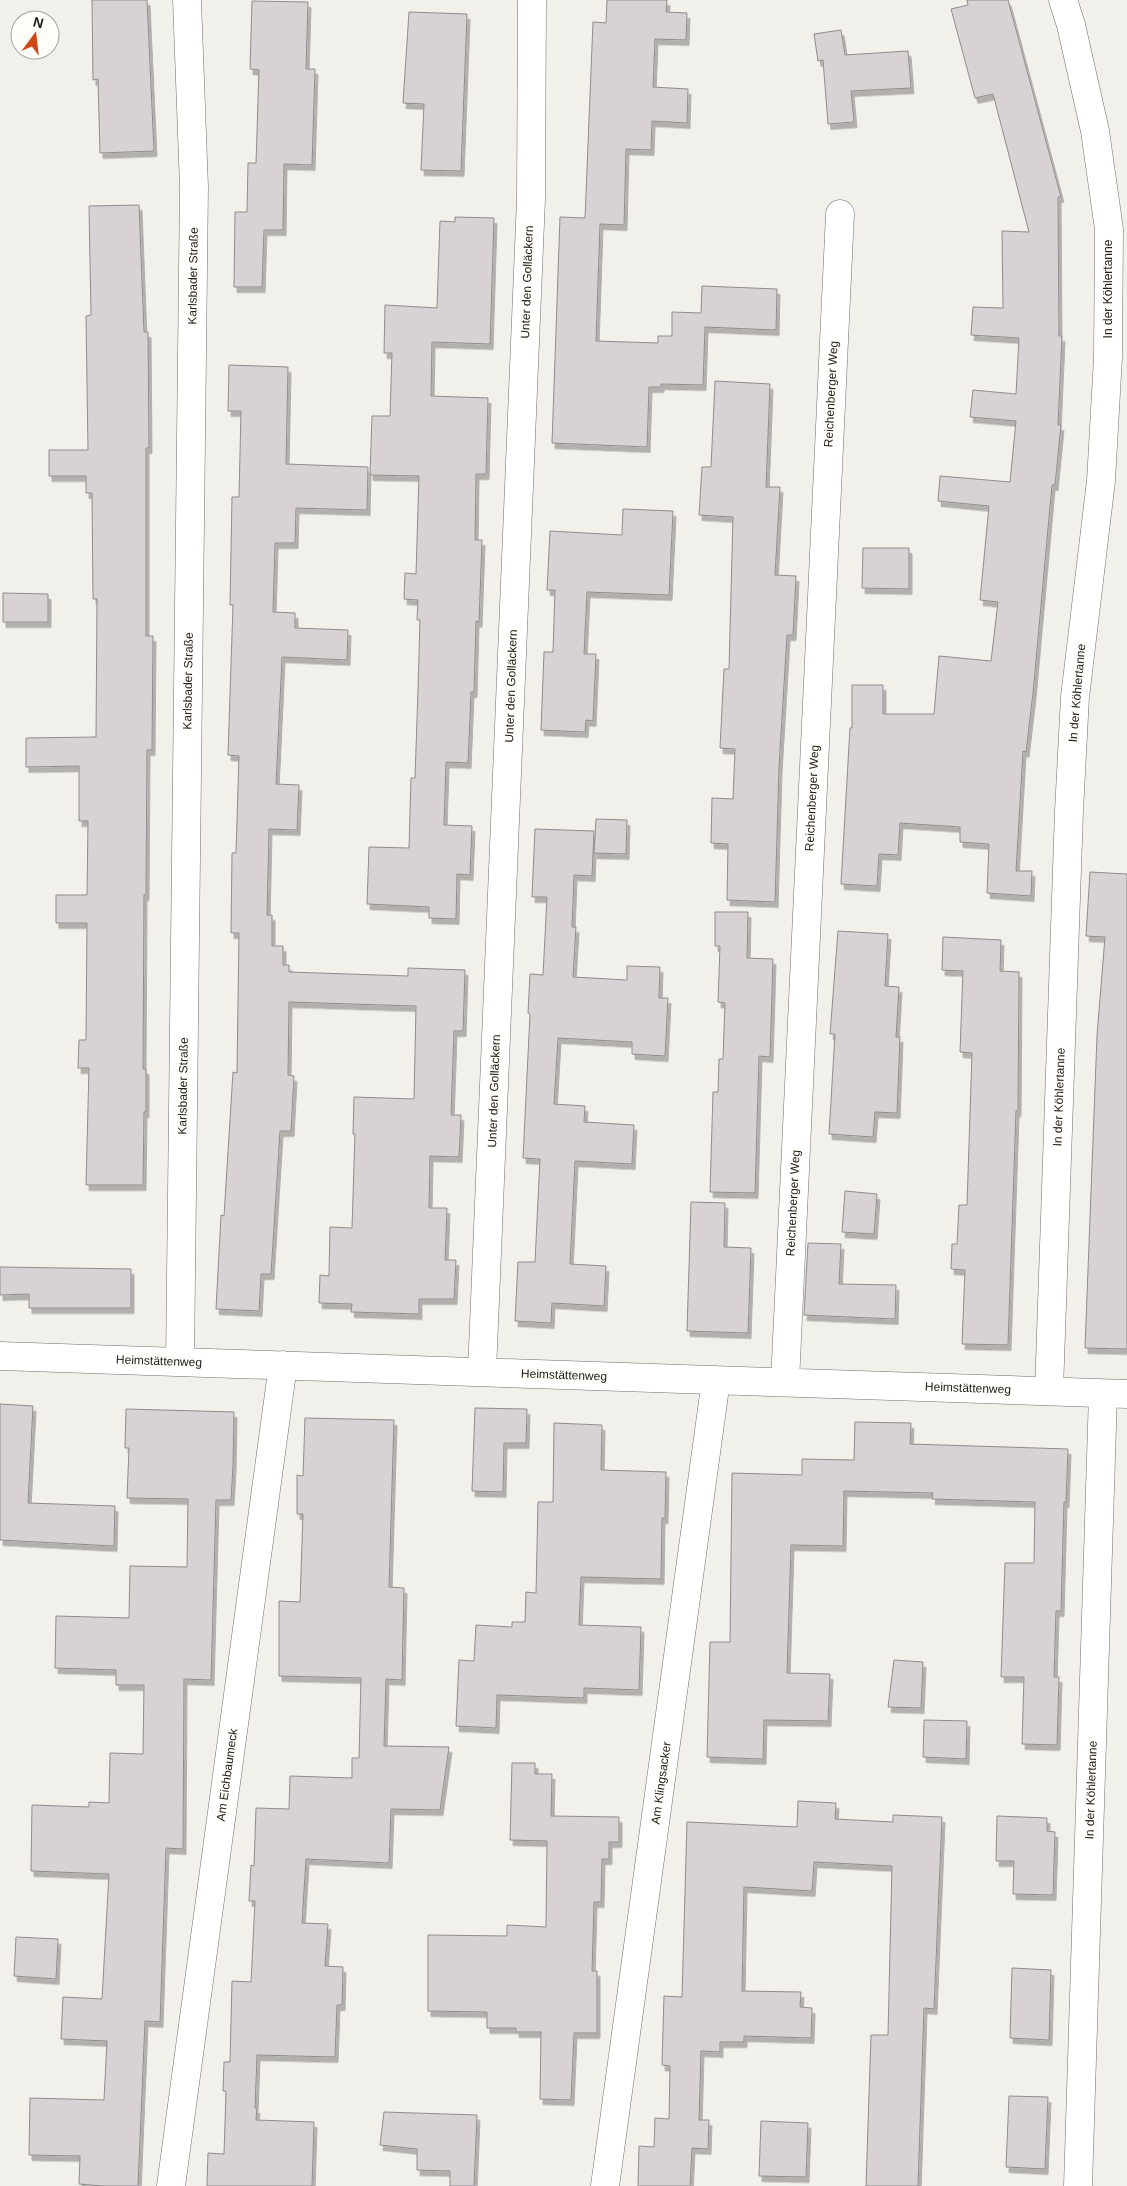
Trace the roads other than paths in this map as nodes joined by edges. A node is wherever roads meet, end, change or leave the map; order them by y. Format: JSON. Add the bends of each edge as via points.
{"nodes":[{"id":1,"x":187,"y":0,"type":"edge"},
{"id":2,"x":532,"y":0,"type":"edge"},
{"id":3,"x":1062,"y":0,"type":"edge"},
{"id":4,"x":840,"y":214,"type":"dead end"},
{"id":5,"x":0,"y":1356,"type":"edge"},
{"id":6,"x":180,"y":1362,"type":"junction"},
{"id":7,"x":283,"y":1365,"type":"junction"},
{"id":8,"x":482,"y":1372,"type":"junction"},
{"id":9,"x":716,"y":1380,"type":"junction"},
{"id":10,"x":785,"y":1382,"type":"junction"},
{"id":11,"x":1049,"y":1391,"type":"junction"},
{"id":12,"x":1115,"y":1394,"type":"edge"},
{"id":13,"x":172,"y":2186,"type":"edge"},
{"id":14,"x":605,"y":2186,"type":"edge"},
{"id":15,"x":1078,"y":2186,"type":"edge"}],
"edges":[{"from":1,"to":6,"type":"street","name":"Karlsbader Straße","via":[[194,187]]},
{"from":2,"to":8,"type":"street","name":"Unter den Golläckern","via":[[531,199]]},
{"from":3,"to":11,"type":"street","name":"In der Köhlertanne","via":[[1071,25],[1095,131],[1109,229],[1108,357],[1101,481],[1075,706],[1069,810]]},
{"from":4,"to":10,"type":"street","name":"Reichenberger Weg"},
{"from":5,"to":6,"type":"street","name":"Heimstättenweg"},
{"from":6,"to":7,"type":"street","name":"Heimstättenweg"},
{"from":7,"to":8,"type":"street","name":"Heimstättenweg"},
{"from":7,"to":13,"type":"street","name":"Am Eichbaumeck"},
{"from":8,"to":9,"type":"street","name":"Heimstättenweg"},
{"from":9,"to":10,"type":"street","name":"Heimstättenweg"},
{"from":9,"to":14,"type":"street","name":"Am Klingsacker"},
{"from":10,"to":11,"type":"street","name":"Heimstättenweg"},
{"from":11,"to":12,"type":"street","name":"Heimstättenweg"},
{"from":12,"to":15,"type":"street","name":"In der Köhlertanne"}]}
